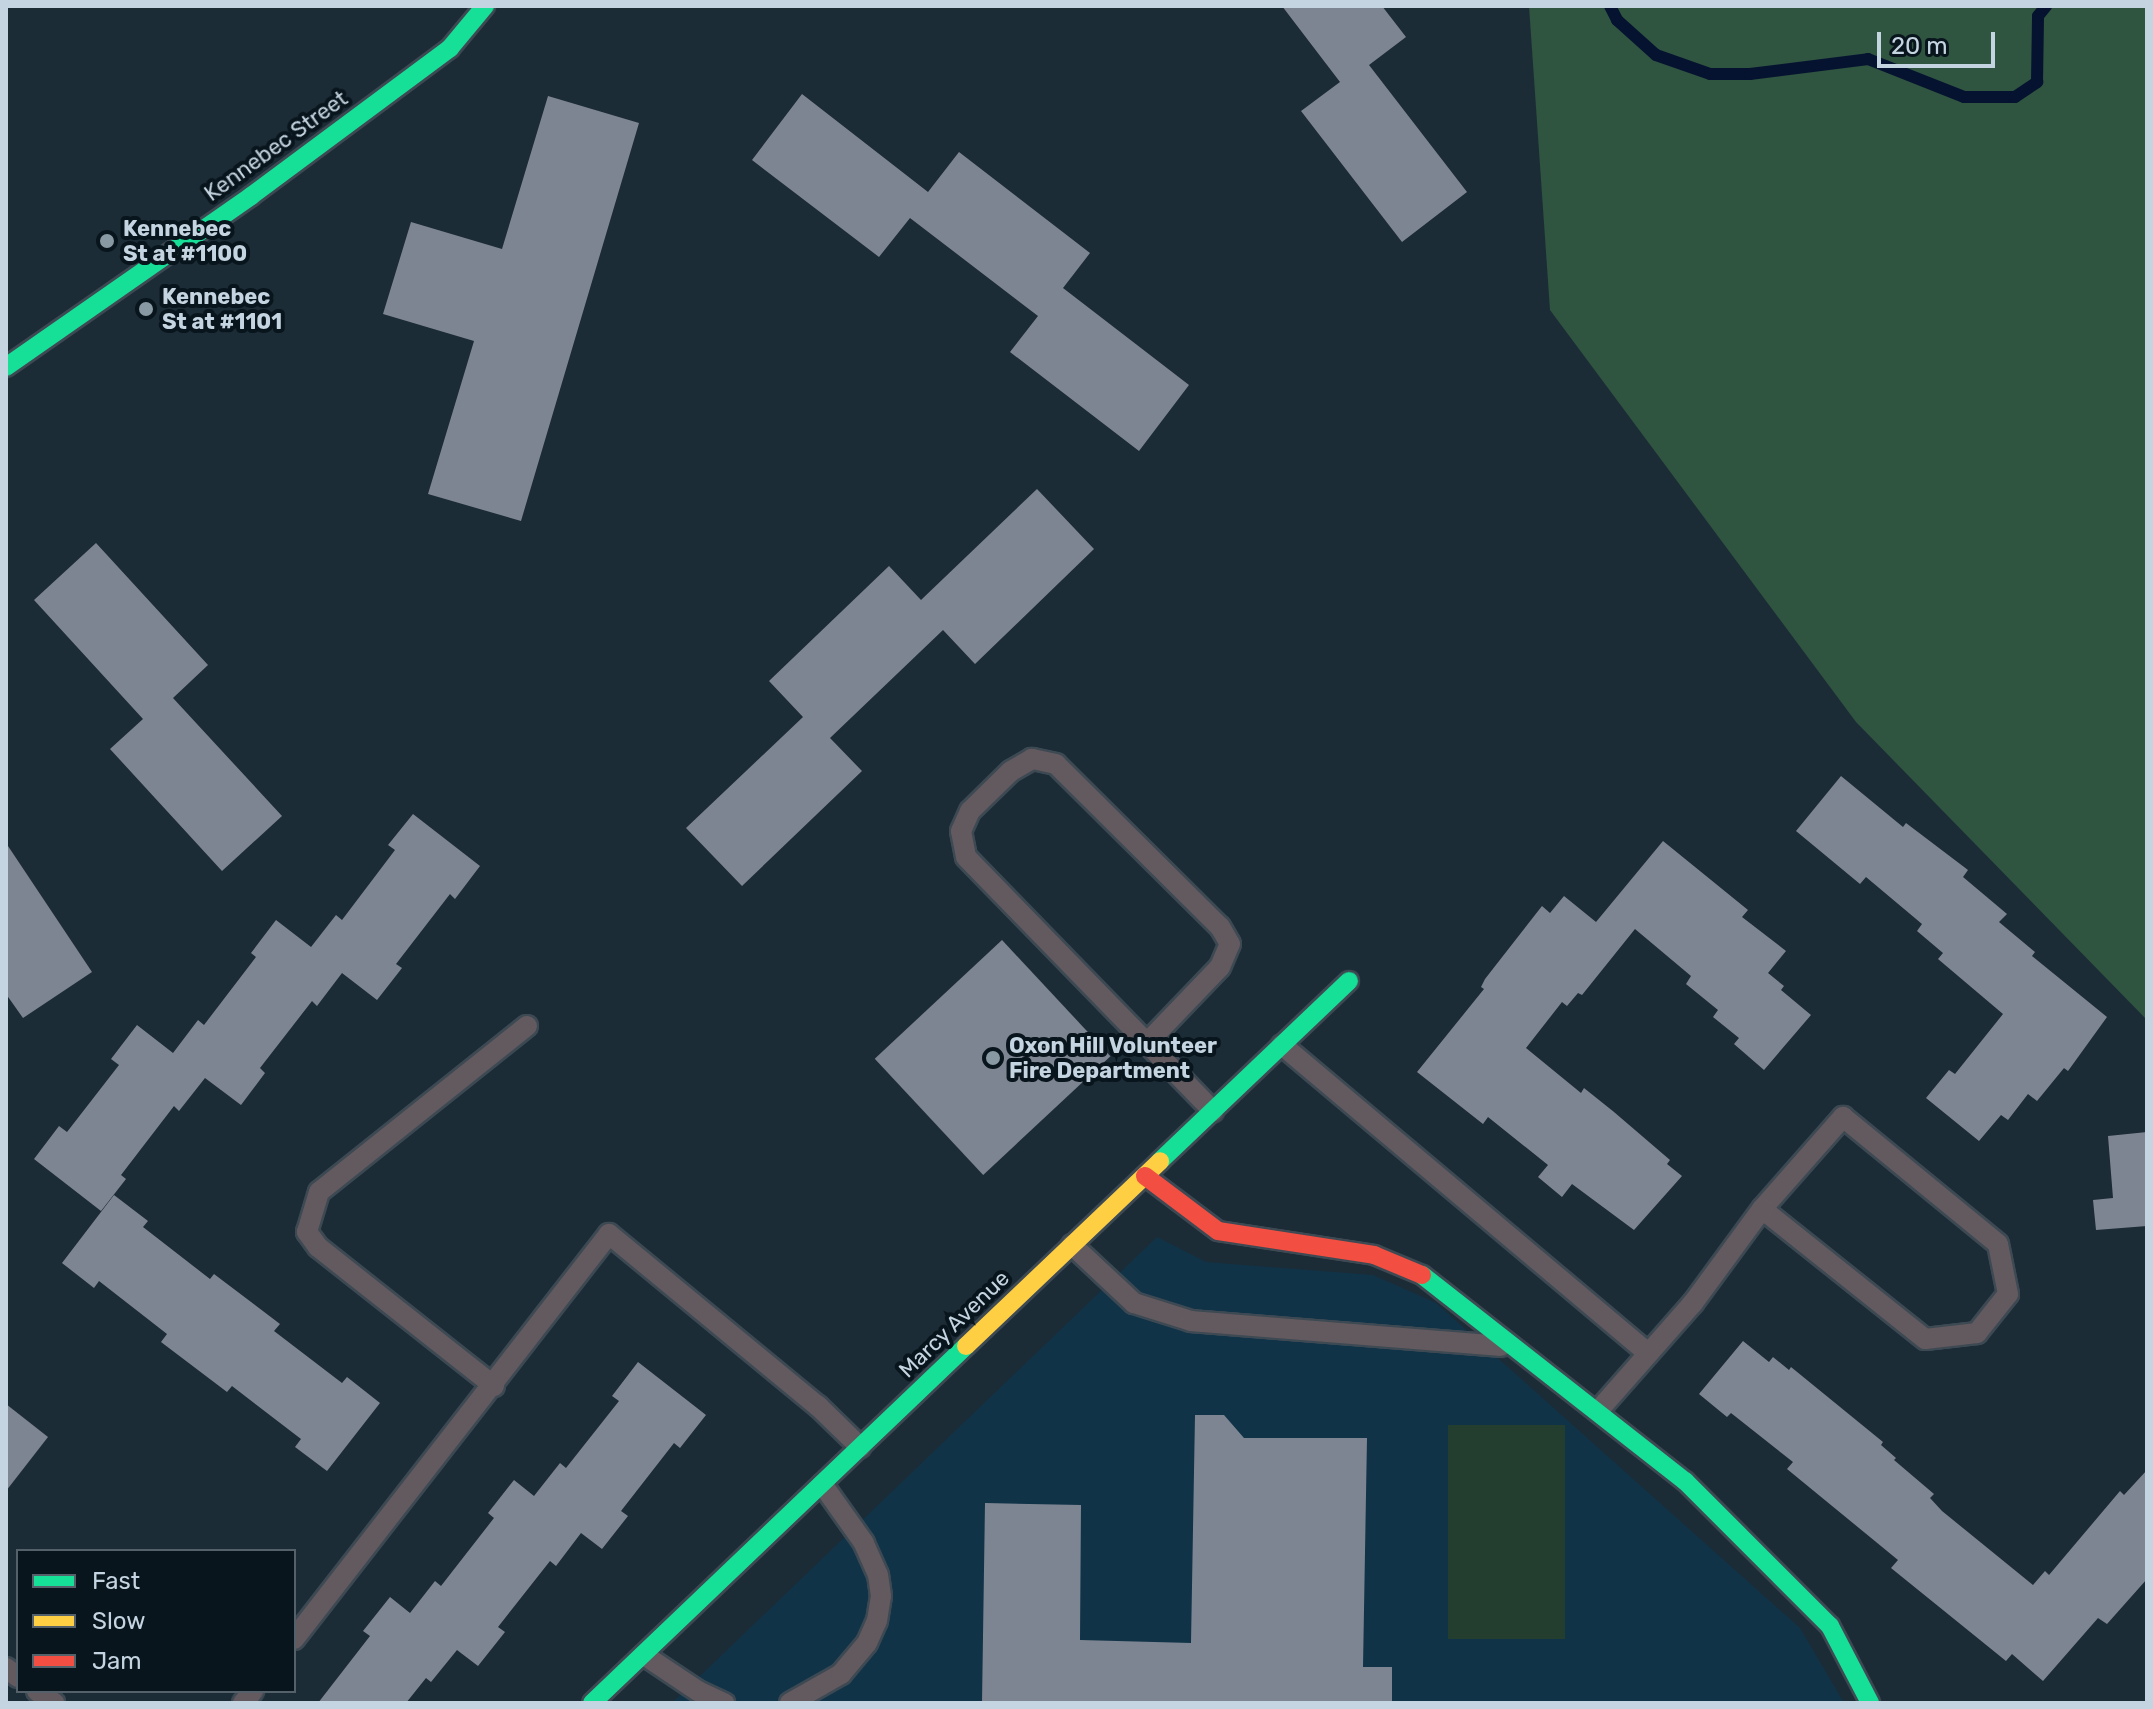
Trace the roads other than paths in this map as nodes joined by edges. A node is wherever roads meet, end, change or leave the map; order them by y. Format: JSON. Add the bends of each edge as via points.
{"nodes":[{"id":1,"x":485,"y":6,"type":"edge"},
{"id":2,"x":6,"y":367,"type":"edge"},
{"id":3,"x":1349,"y":981,"type":"dead end"},
{"id":4,"x":527,"y":1026,"type":"dead end"},
{"id":5,"x":1147,"y":1043,"type":"junction"},
{"id":6,"x":1282,"y":1045,"type":"junction"},
{"id":7,"x":1213,"y":1111,"type":"junction"},
{"id":8,"x":1145,"y":1176,"type":"junction"},
{"id":9,"x":1762,"y":1209,"type":"junction"},
{"id":10,"x":1072,"y":1245,"type":"junction"},
{"id":11,"x":1517,"y":1347,"type":"junction"},
{"id":12,"x":1647,"y":1352,"type":"junction"},
{"id":13,"x":494,"y":1386,"type":"junction"},
{"id":14,"x":1598,"y":1411,"type":"junction"},
{"id":15,"x":860,"y":1447,"type":"junction"},
{"id":16,"x":822,"y":1484,"type":"junction"},
{"id":17,"x":296,"y":1636,"type":"edge"},
{"id":18,"x":644,"y":1655,"type":"junction"},
{"id":19,"x":592,"y":1703,"type":"edge"},
{"id":20,"x":724,"y":1703,"type":"edge"},
{"id":21,"x":790,"y":1703,"type":"edge"},
{"id":22,"x":1870,"y":1703,"type":"edge"}],
"edges":[{"from":1,"to":2,"type":"street","name":"Kennebec Street","via":[[450,48],[251,196]]},
{"from":3,"to":6,"type":"street","name":"Marcy Avenue"},
{"from":4,"to":13,"type":"lane","via":[[319,1192],[307,1232],[318,1247]]},
{"from":5,"to":5,"type":"lane","via":[[966,857],[961,831],[970,811],[1011,771],[1032,759],[1056,764],[1220,927],[1230,944],[1220,967]]},
{"from":5,"to":7,"type":"lane"},
{"from":6,"to":7,"type":"street","name":"Marcy Avenue"},
{"from":6,"to":12,"type":"lane"},
{"from":7,"to":8,"type":"street","name":"Marcy Avenue"},
{"from":8,"to":10,"type":"street","name":"Marcy Avenue"},
{"from":8,"to":11,"type":"street","via":[[1218,1231],[1398,1262],[1428,1278]]},
{"from":9,"to":9,"type":"lane","via":[[1843,1117],[1998,1244],[2008,1294],[1977,1333],[1925,1339]]},
{"from":9,"to":12,"type":"lane","via":[[1693,1303]]},
{"from":10,"to":11,"type":"lane","via":[[1134,1303],[1191,1321]]},
{"from":10,"to":15,"type":"street","name":"Marcy Avenue"},
{"from":11,"to":14,"type":"street"},
{"from":12,"to":14,"type":"lane"},
{"from":13,"to":15,"type":"lane","via":[[609,1234],[818,1406]]},
{"from":13,"to":17,"type":"lane"},
{"from":14,"to":22,"type":"street","via":[[1685,1481],[1819,1613]]},
{"from":15,"to":16,"type":"street","name":"Marcy Avenue"},
{"from":16,"to":18,"type":"street","name":"Marcy Avenue"},
{"from":16,"to":21,"type":"lane","via":[[864,1543],[881,1596],[867,1643],[841,1674]]},
{"from":18,"to":19,"type":"street","name":"Marcy Avenue"},
{"from":18,"to":20,"type":"lane"}]}
